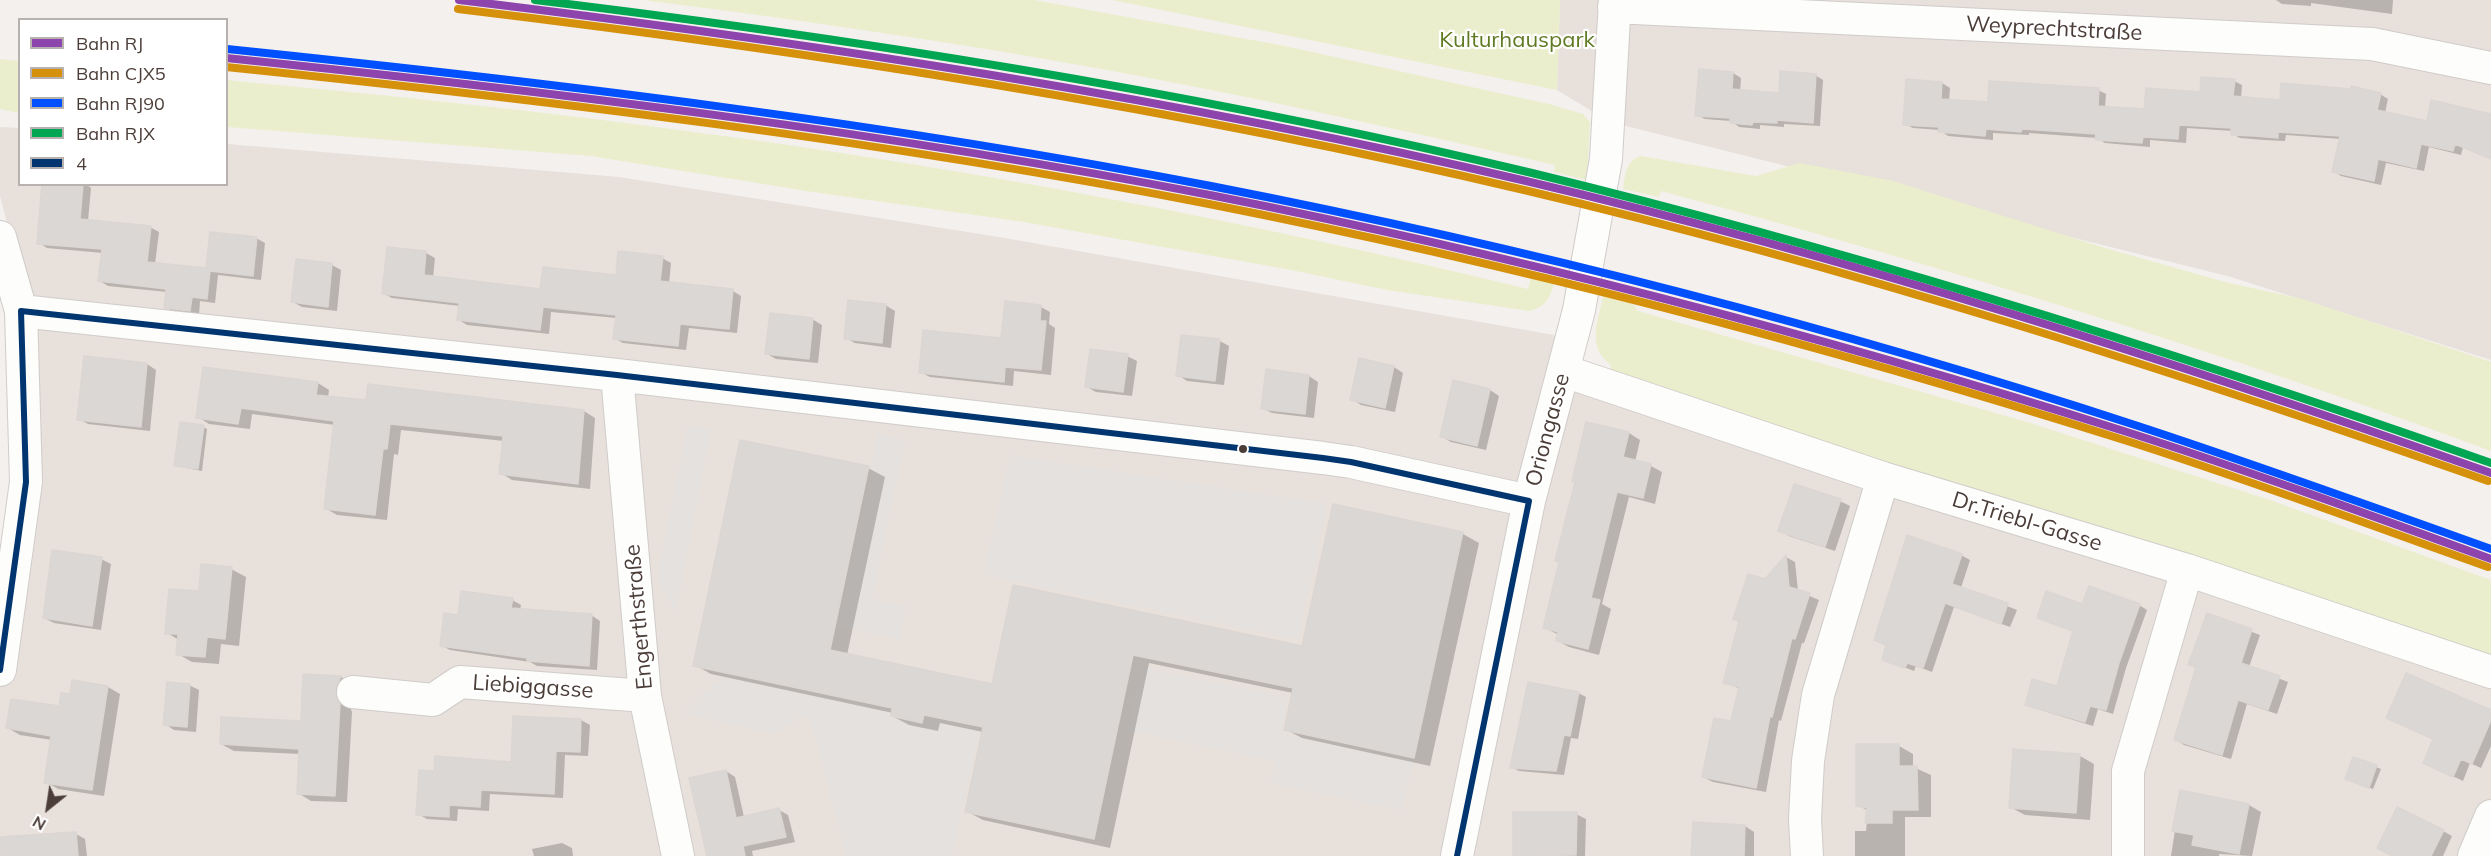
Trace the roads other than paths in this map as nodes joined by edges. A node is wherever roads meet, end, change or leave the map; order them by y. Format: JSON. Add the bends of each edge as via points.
{"nodes":[{"id":1,"x":1615,"y":4,"type":"edge"},
{"id":2,"x":2491,"y":68,"type":"edge"},
{"id":3,"x":0,"y":237,"type":"edge"},
{"id":4,"x":21,"y":311,"type":"junction"},
{"id":5,"x":1564,"y":371,"type":"junction"},
{"id":6,"x":616,"y":375,"type":"junction"},
{"id":7,"x":1883,"y":478,"type":"junction"},
{"id":8,"x":1529,"y":501,"type":"junction"},
{"id":9,"x":2187,"y":570,"type":"junction"},
{"id":10,"x":0,"y":670,"type":"edge"},
{"id":11,"x":2491,"y":672,"type":"edge"},
{"id":12,"x":354,"y":692,"type":"dead end"},
{"id":13,"x":645,"y":696,"type":"junction"},
{"id":14,"x":2491,"y":816,"type":"edge"},
{"id":15,"x":678,"y":856,"type":"edge"},
{"id":16,"x":1457,"y":856,"type":"edge"},
{"id":17,"x":1807,"y":856,"type":"edge"},
{"id":18,"x":2128,"y":856,"type":"edge"},
{"id":19,"x":2474,"y":856,"type":"edge"}],
"edges":[{"from":1,"to":2,"type":"street","name":"Weyprechtstraße","via":[[2372,44]]},
{"from":1,"to":5,"type":"street","name":"Oriongasse","via":[[1606,159]]},
{"from":3,"to":4,"type":"street"},
{"from":4,"to":6,"type":"street"},
{"from":4,"to":10,"type":"street","via":[[26,482]]},
{"from":5,"to":7,"type":"street","name":"Dr.Triebl-Gasse"},
{"from":5,"to":8,"type":"street","name":"Oriongasse"},
{"from":6,"to":8,"type":"street","via":[[1351,462]]},
{"from":6,"to":13,"type":"street","name":"Engerthstraße"},
{"from":7,"to":9,"type":"street","name":"Dr.Triebl-Gasse"},
{"from":7,"to":17,"type":"street","via":[[1818,695],[1808,761]]},
{"from":8,"to":16,"type":"street","name":"Oriongasse"},
{"from":9,"to":11,"type":"street","name":"Dr.Triebl-Gasse"},
{"from":9,"to":18,"type":"street","via":[[2128,771]]},
{"from":12,"to":13,"type":"street","name":"Liebiggasse","via":[[433,700],[459,682]]},
{"from":13,"to":15,"type":"street","name":"Engerthstraße"},
{"from":14,"to":19,"type":"street"}]}
